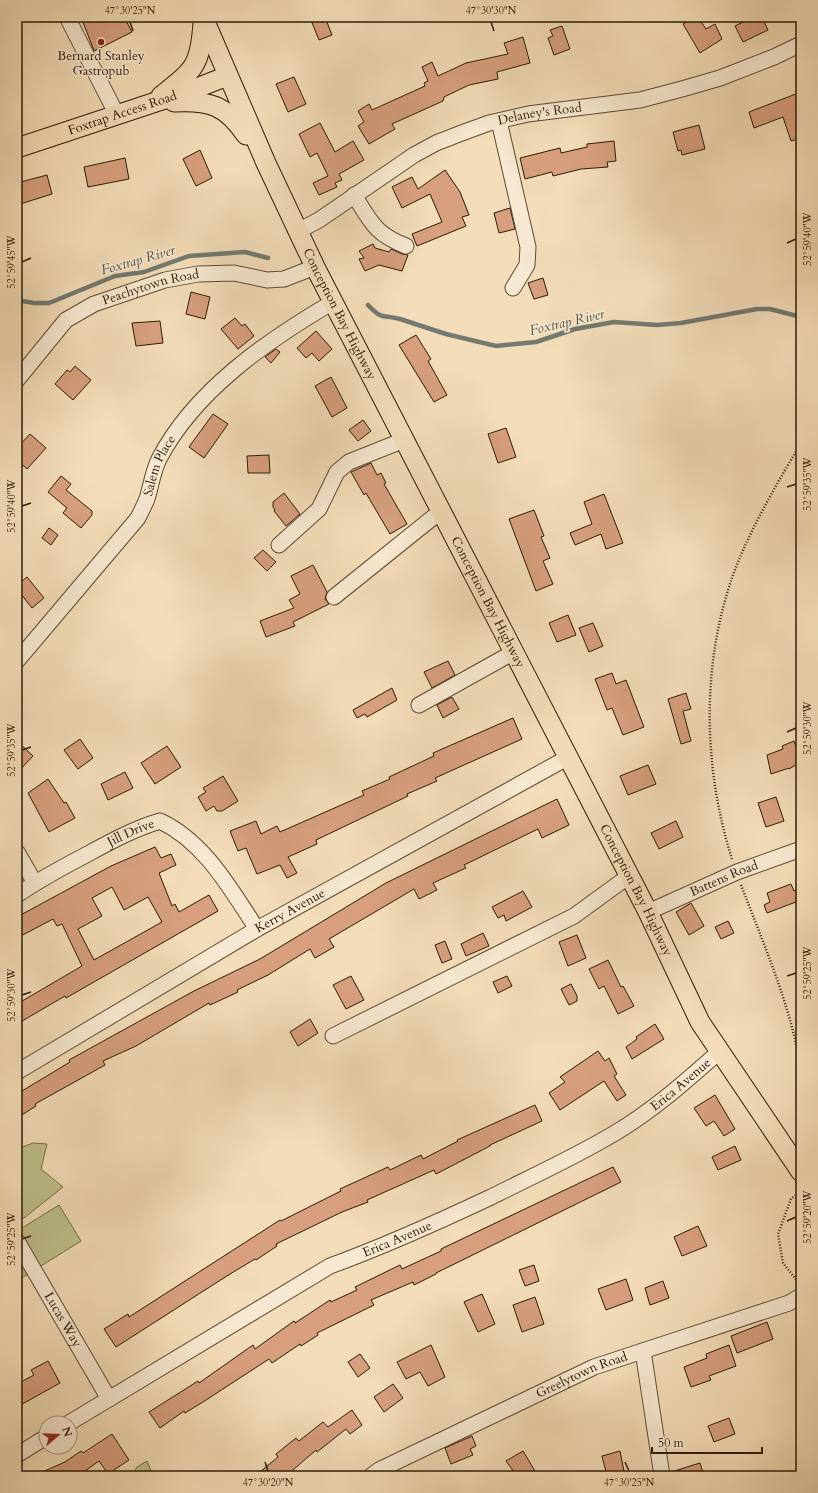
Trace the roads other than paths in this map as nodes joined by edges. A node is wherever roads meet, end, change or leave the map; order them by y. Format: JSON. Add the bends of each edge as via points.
{"nodes":[{"id":1,"x":67,"y":17,"type":"edge"},
{"id":2,"x":203,"y":17,"type":"edge"},
{"id":3,"x":801,"y":44,"type":"edge"},
{"id":4,"x":227,"y":76,"type":"junction"},
{"id":5,"x":153,"y":103,"type":"junction"},
{"id":6,"x":117,"y":115,"type":"junction"},
{"id":7,"x":499,"y":121,"type":"junction"},
{"id":8,"x":17,"y":148,"type":"edge"},
{"id":9,"x":266,"y":163,"type":"junction"},
{"id":10,"x":354,"y":195,"type":"junction"},
{"id":11,"x":298,"y":231,"type":"junction"},
{"id":12,"x":406,"y":246,"type":"dead end"},
{"id":13,"x":315,"y":267,"type":"junction"},
{"id":14,"x":513,"y":288,"type":"dead end"},
{"id":15,"x":333,"y":302,"type":"junction"},
{"id":16,"x":17,"y":380,"type":"edge"},
{"id":17,"x":404,"y":440,"type":"junction"},
{"id":18,"x":441,"y":511,"type":"junction"},
{"id":19,"x":279,"y":545,"type":"dead end"},
{"id":20,"x":334,"y":597,"type":"dead end"},
{"id":21,"x":514,"y":652,"type":"junction"},
{"id":22,"x":17,"y":661,"type":"edge"},
{"id":23,"x":419,"y":705,"type":"dead end"},
{"id":24,"x":567,"y":758,"type":"junction"},
{"id":25,"x":801,"y":849,"type":"edge"},
{"id":26,"x":17,"y":852,"type":"edge"},
{"id":27,"x":629,"y":876,"type":"junction"},
{"id":28,"x":35,"y":883,"type":"junction"},
{"id":29,"x":17,"y":894,"type":"edge"},
{"id":30,"x":648,"y":912,"type":"junction"},
{"id":31,"x":257,"y":929,"type":"junction"},
{"id":32,"x":333,"y":1036,"type":"dead end"},
{"id":33,"x":720,"y":1051,"type":"junction"},
{"id":34,"x":17,"y":1072,"type":"edge"},
{"id":35,"x":801,"y":1172,"type":"edge"},
{"id":36,"x":17,"y":1241,"type":"edge"},
{"id":37,"x":801,"y":1296,"type":"edge"},
{"id":38,"x":643,"y":1351,"type":"junction"},
{"id":39,"x":109,"y":1399,"type":"junction"},
{"id":40,"x":78,"y":1418,"type":"edge"},
{"id":41,"x":38,"y":1442,"type":"edge"},
{"id":42,"x":17,"y":1455,"type":"edge"},
{"id":43,"x":371,"y":1476,"type":"edge"},
{"id":44,"x":662,"y":1476,"type":"edge"}],
"edges":[{"from":1,"to":6,"type":"street"},
{"from":2,"to":4,"type":"main road","name":"Conception Bay Highway"},
{"from":2,"to":5,"type":"main road","via":[[201,48],[194,67]]},
{"from":3,"to":7,"type":"street","name":"Delaney's Road","via":[[720,78],[640,100],[561,108]]},
{"from":4,"to":5,"type":"main road","name":"Foxtrap Access Road"},
{"from":4,"to":9,"type":"main road","name":"Conception Bay Highway"},
{"from":5,"to":6,"type":"main road","name":"Foxtrap Access Road"},
{"from":5,"to":9,"type":"main road","via":[[208,102],[224,110],[239,124]]},
{"from":6,"to":8,"type":"main road","name":"Foxtrap Access Road"},
{"from":7,"to":10,"type":"street","name":"Delaney's Road","via":[[436,143]]},
{"from":7,"to":14,"type":"street","via":[[528,247],[527,265]]},
{"from":9,"to":11,"type":"main road","name":"Conception Bay Highway"},
{"from":10,"to":11,"type":"street","name":"Delaney's Road","via":[[319,220]]},
{"from":10,"to":12,"type":"street","via":[[373,226],[388,239]]},
{"from":11,"to":13,"type":"main road","name":"Conception Bay Highway"},
{"from":13,"to":15,"type":"main road","name":"Conception Bay Highway"},
{"from":13,"to":16,"type":"street","name":"Peachytown Road","via":[[284,279],[267,280],[234,273],[198,274],[165,280],[94,304],[66,320]]},
{"from":15,"to":17,"type":"main road","name":"Conception Bay Highway"},
{"from":15,"to":22,"type":"street","name":"Salem Place","via":[[256,352],[199,404],[176,432],[159,459],[138,518]]},
{"from":17,"to":18,"type":"main road","name":"Conception Bay Highway"},
{"from":17,"to":19,"type":"street","via":[[349,462],[337,472],[318,509]]},
{"from":18,"to":20,"type":"street"},
{"from":18,"to":21,"type":"main road","name":"Conception Bay Highway"},
{"from":21,"to":23,"type":"street"},
{"from":21,"to":24,"type":"main road","name":"Conception Bay Highway"},
{"from":24,"to":27,"type":"main road","name":"Conception Bay Highway"},
{"from":24,"to":31,"type":"street","name":"Kerry Avenue"},
{"from":25,"to":30,"type":"street","name":"Battens Road","via":[[737,872]]},
{"from":26,"to":28,"type":"street"},
{"from":27,"to":30,"type":"main road","name":"Conception Bay Highway"},
{"from":27,"to":32,"type":"street","via":[[574,916]]},
{"from":28,"to":29,"type":"street","name":"Jill Drive"},
{"from":28,"to":31,"type":"street","name":"Jill Drive","via":[[135,830],[160,822],[182,834],[201,853],[226,881]]},
{"from":30,"to":33,"type":"main road","name":"Conception Bay Highway","via":[[700,1022]]},
{"from":31,"to":34,"type":"street","name":"Kerry Avenue"},
{"from":33,"to":35,"type":"main road","name":"Conception Bay Highway"},
{"from":33,"to":39,"type":"street","name":"Erica Avenue","via":[[670,1095],[616,1132],[552,1168],[433,1225],[330,1266]]},
{"from":36,"to":39,"type":"street","name":"Lucas Way"},
{"from":37,"to":38,"type":"street","name":"Greelytown Road","via":[[789,1303]]},
{"from":38,"to":43,"type":"street","name":"Greelytown Road","via":[[594,1367],[456,1432]]},
{"from":38,"to":44,"type":"street"},
{"from":39,"to":40,"type":"street","name":"Erica Avenue"},
{"from":41,"to":42,"type":"street"}]}
